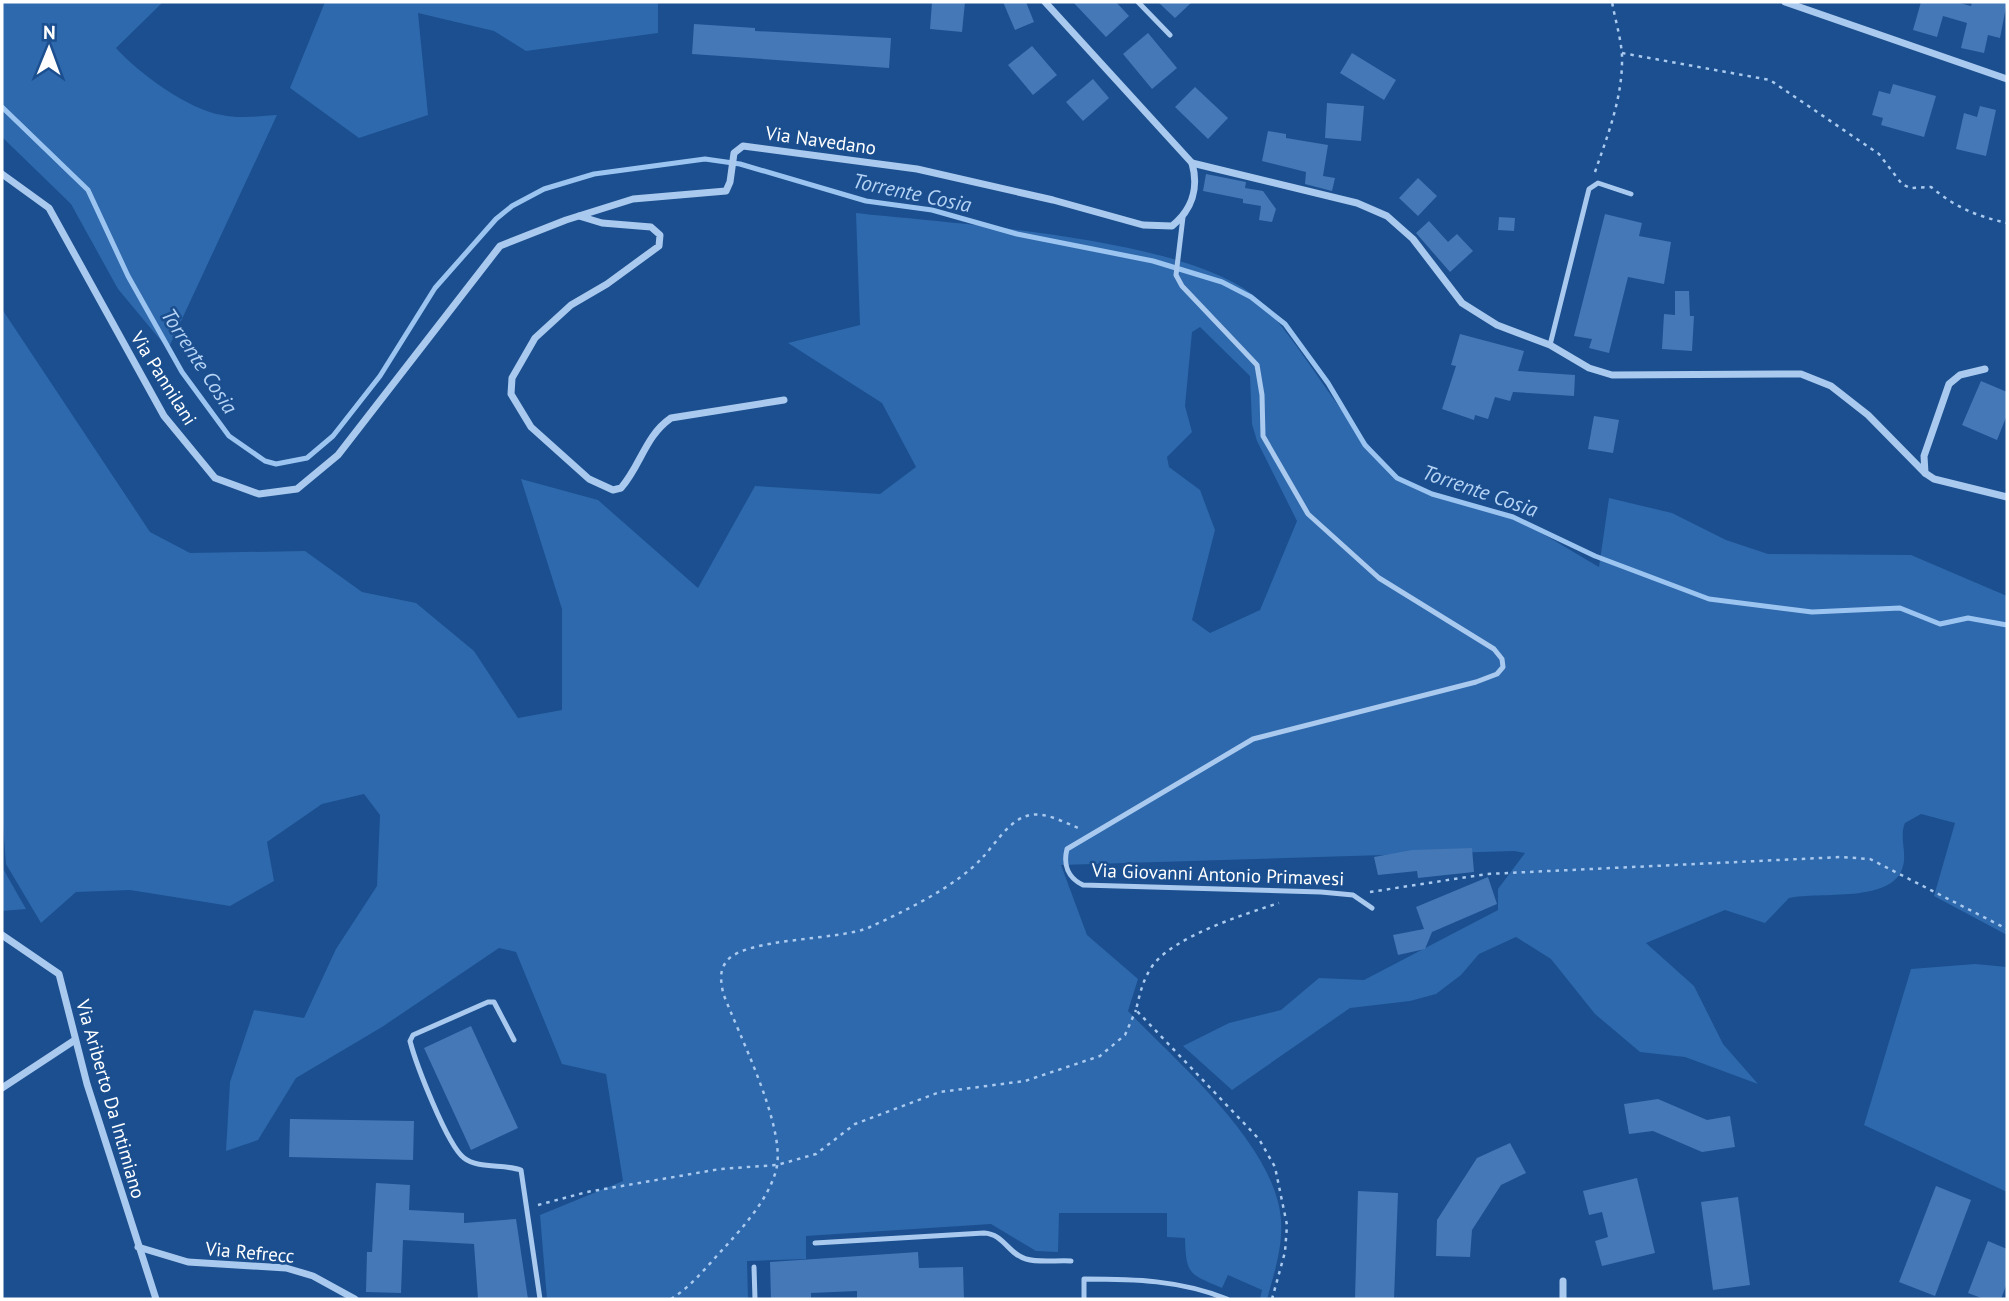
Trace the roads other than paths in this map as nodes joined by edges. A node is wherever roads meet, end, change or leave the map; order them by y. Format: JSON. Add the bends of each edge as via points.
{"nodes":[{"id":1,"x":1045,"y":2,"type":"edge"},
{"id":2,"x":1138,"y":2,"type":"edge"},
{"id":3,"x":1785,"y":2,"type":"edge"},
{"id":4,"x":1170,"y":35,"type":"dead end"},
{"id":5,"x":2007,"y":79,"type":"edge"},
{"id":6,"x":1192,"y":163,"type":"junction"},
{"id":7,"x":2,"y":174,"type":"edge"},
{"id":8,"x":1631,"y":194,"type":"dead end"},
{"id":9,"x":579,"y":216,"type":"junction"},
{"id":10,"x":1184,"y":216,"type":"junction"},
{"id":11,"x":500,"y":246,"type":"joint"},
{"id":12,"x":1550,"y":345,"type":"junction"},
{"id":13,"x":1985,"y":369,"type":"dead end"},
{"id":14,"x":784,"y":400,"type":"dead end"},
{"id":15,"x":1925,"y":473,"type":"junction"},
{"id":16,"x":2007,"y":496,"type":"edge"},
{"id":17,"x":1372,"y":908,"type":"dead end"},
{"id":18,"x":2,"y":934,"type":"edge"},
{"id":19,"x":75,"y":1040,"type":"junction"},
{"id":20,"x":514,"y":1040,"type":"dead end"},
{"id":21,"x":2,"y":1088,"type":"edge"},
{"id":22,"x":815,"y":1243,"type":"dead end"},
{"id":23,"x":138,"y":1247,"type":"junction"},
{"id":24,"x":1071,"y":1261,"type":"dead end"},
{"id":25,"x":754,"y":1267,"type":"dead end"},
{"id":26,"x":1563,"y":1281,"type":"dead end"},
{"id":27,"x":156,"y":1299,"type":"edge"},
{"id":28,"x":355,"y":1299,"type":"edge"},
{"id":29,"x":540,"y":1299,"type":"edge"},
{"id":30,"x":755,"y":1299,"type":"edge"},
{"id":31,"x":1084,"y":1299,"type":"edge"},
{"id":32,"x":1227,"y":1299,"type":"edge"},
{"id":33,"x":1563,"y":1299,"type":"edge"}],
"edges":[{"from":1,"to":6,"type":"street"},
{"from":2,"to":4,"type":"lane"},
{"from":3,"to":5,"type":"street"},
{"from":6,"to":10,"type":"street","via":[[1195,186]]},
{"from":6,"to":12,"type":"street","via":[[1357,203],[1387,216],[1413,239],[1462,303],[1497,325]]},
{"from":7,"to":11,"type":"street","name":"Via Pannilani","via":[[49,208],[173,426],[215,478],[259,494],[297,489],[338,455]]},
{"from":8,"to":12,"type":"lane","via":[[1598,183],[1589,189]]},
{"from":9,"to":10,"type":"street","name":"Via Navedano","via":[[633,199],[726,191],[734,153],[743,146],[917,169],[1143,225],[1172,226]]},
{"from":9,"to":11,"type":"street","name":"Via Navedano"},
{"from":9,"to":14,"type":"street","via":[[651,227],[660,235],[659,246],[571,305],[535,338],[512,378],[516,407],[589,479],[613,490],[621,488],[631,478],[655,429],[671,418]]},
{"from":10,"to":17,"type":"lane","name":"Via Giovanni Antonio Primavesi","via":[[1176,275],[1257,365],[1263,436],[1308,513],[1379,578],[1494,649],[1503,667],[1476,682],[1253,739],[1067,849],[1064,859],[1075,881],[1083,885],[1353,895]]},
{"from":12,"to":15,"type":"street","via":[[1588,368],[1612,376],[1801,374],[1831,386],[1868,415]]},
{"from":13,"to":15,"type":"street","via":[[1960,375],[1949,384],[1924,456]]},
{"from":15,"to":16,"type":"street"},
{"from":18,"to":19,"type":"street","name":"Via Ariberto Da Intimiano","via":[[59,974]]},
{"from":19,"to":21,"type":"street"},
{"from":19,"to":23,"type":"street","name":"Via Ariberto Da Intimiano"},
{"from":20,"to":29,"type":"lane","via":[[499,1008],[488,1002],[413,1035],[410,1041],[416,1064],[454,1147],[464,1159],[521,1170]]},
{"from":22,"to":24,"type":"lane","via":[[984,1233],[1001,1237],[1025,1259]]},
{"from":23,"to":27,"type":"street","name":"Via Ariberto Da Intimiano"},
{"from":23,"to":28,"type":"street","name":"Via Refrecc","via":[[188,1262],[286,1268],[313,1276]]},
{"from":25,"to":30,"type":"lane"},
{"from":26,"to":33,"type":"street"},
{"from":31,"to":32,"type":"lane","via":[[1084,1279],[1151,1279],[1202,1288]]}]}
